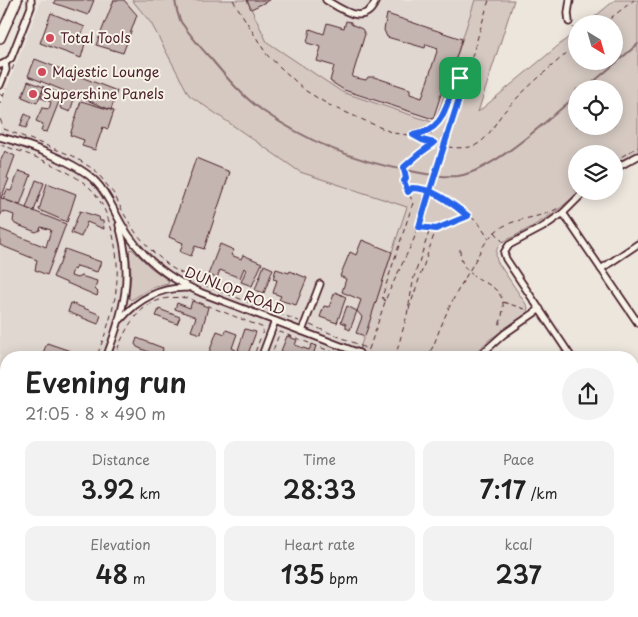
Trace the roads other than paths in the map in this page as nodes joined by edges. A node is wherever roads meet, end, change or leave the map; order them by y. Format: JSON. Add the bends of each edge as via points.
{"nodes":[{"id":1,"x":17,"y":0,"type":"edge"},
{"id":2,"x":30,"y":0,"type":"edge"},
{"id":3,"x":326,"y":0,"type":"edge"},
{"id":4,"x":376,"y":0,"type":"edge"},
{"id":5,"x":570,"y":0,"type":"edge"},
{"id":6,"x":568,"y":15,"type":"edge"},
{"id":7,"x":3,"y":21,"type":"edge"},
{"id":8,"x":0,"y":38,"type":"edge"},
{"id":9,"x":3,"y":64,"type":"edge"},
{"id":10,"x":0,"y":85,"type":"edge"},
{"id":11,"x":2,"y":136,"type":"edge"},
{"id":12,"x":638,"y":156,"type":"edge"},
{"id":13,"x":623,"y":164,"type":"edge"},
{"id":14,"x":576,"y":200,"type":"edge"},
{"id":15,"x":563,"y":213,"type":"junction"},
{"id":16,"x":116,"y":214,"type":"junction"},
{"id":17,"x":638,"y":244,"type":"edge"},
{"id":18,"x":601,"y":269,"type":"junction"},
{"id":19,"x":320,"y":284,"type":"dead end"},
{"id":20,"x":189,"y":288,"type":"junction"},
{"id":21,"x":540,"y":310,"type":"junction"},
{"id":22,"x":120,"y":320,"type":"junction"},
{"id":23,"x":275,"y":321,"type":"junction"},
{"id":24,"x":638,"y":323,"type":"edge"},
{"id":25,"x":302,"y":331,"type":"junction"},
{"id":26,"x":109,"y":351,"type":"edge"},
{"id":27,"x":264,"y":351,"type":"edge"},
{"id":28,"x":354,"y":351,"type":"edge"},
{"id":29,"x":486,"y":351,"type":"edge"},
{"id":30,"x":567,"y":351,"type":"edge"}],
"edges":[{"from":1,"to":7,"type":"main road"},
{"from":2,"to":9,"type":"street","via":[[31,7],[11,58]]},
{"from":3,"to":4,"type":"street","via":[[356,15],[365,15],[372,10]]},
{"from":5,"to":6,"type":"street"},
{"from":7,"to":8,"type":"main road"},
{"from":9,"to":10,"type":"street","via":[[6,70]]},
{"from":11,"to":16,"type":"street","name":"DUNLOP ROAD","via":[[80,169],[98,184]]},
{"from":12,"to":13,"type":"street"},
{"from":14,"to":15,"type":"street"},
{"from":15,"to":18,"type":"street"},
{"from":15,"to":21,"type":"street","via":[[506,249],[506,259]]},
{"from":16,"to":20,"type":"street","name":"DUNLOP ROAD","via":[[143,253],[169,276]]},
{"from":16,"to":22,"type":"street","via":[[123,236],[126,268]]},
{"from":17,"to":18,"type":"street"},
{"from":18,"to":24,"type":"street"},
{"from":19,"to":25,"type":"street"},
{"from":20,"to":22,"type":"street","via":[[165,290],[144,298]]},
{"from":20,"to":23,"type":"street","name":"DUNLOP ROAD"},
{"from":21,"to":29,"type":"street"},
{"from":21,"to":30,"type":"street"},
{"from":22,"to":26,"type":"street"},
{"from":23,"to":25,"type":"street","name":"DUNLOP ROAD"},
{"from":23,"to":27,"type":"street"},
{"from":25,"to":28,"type":"street","name":"DUNLOP ROAD"}]}
